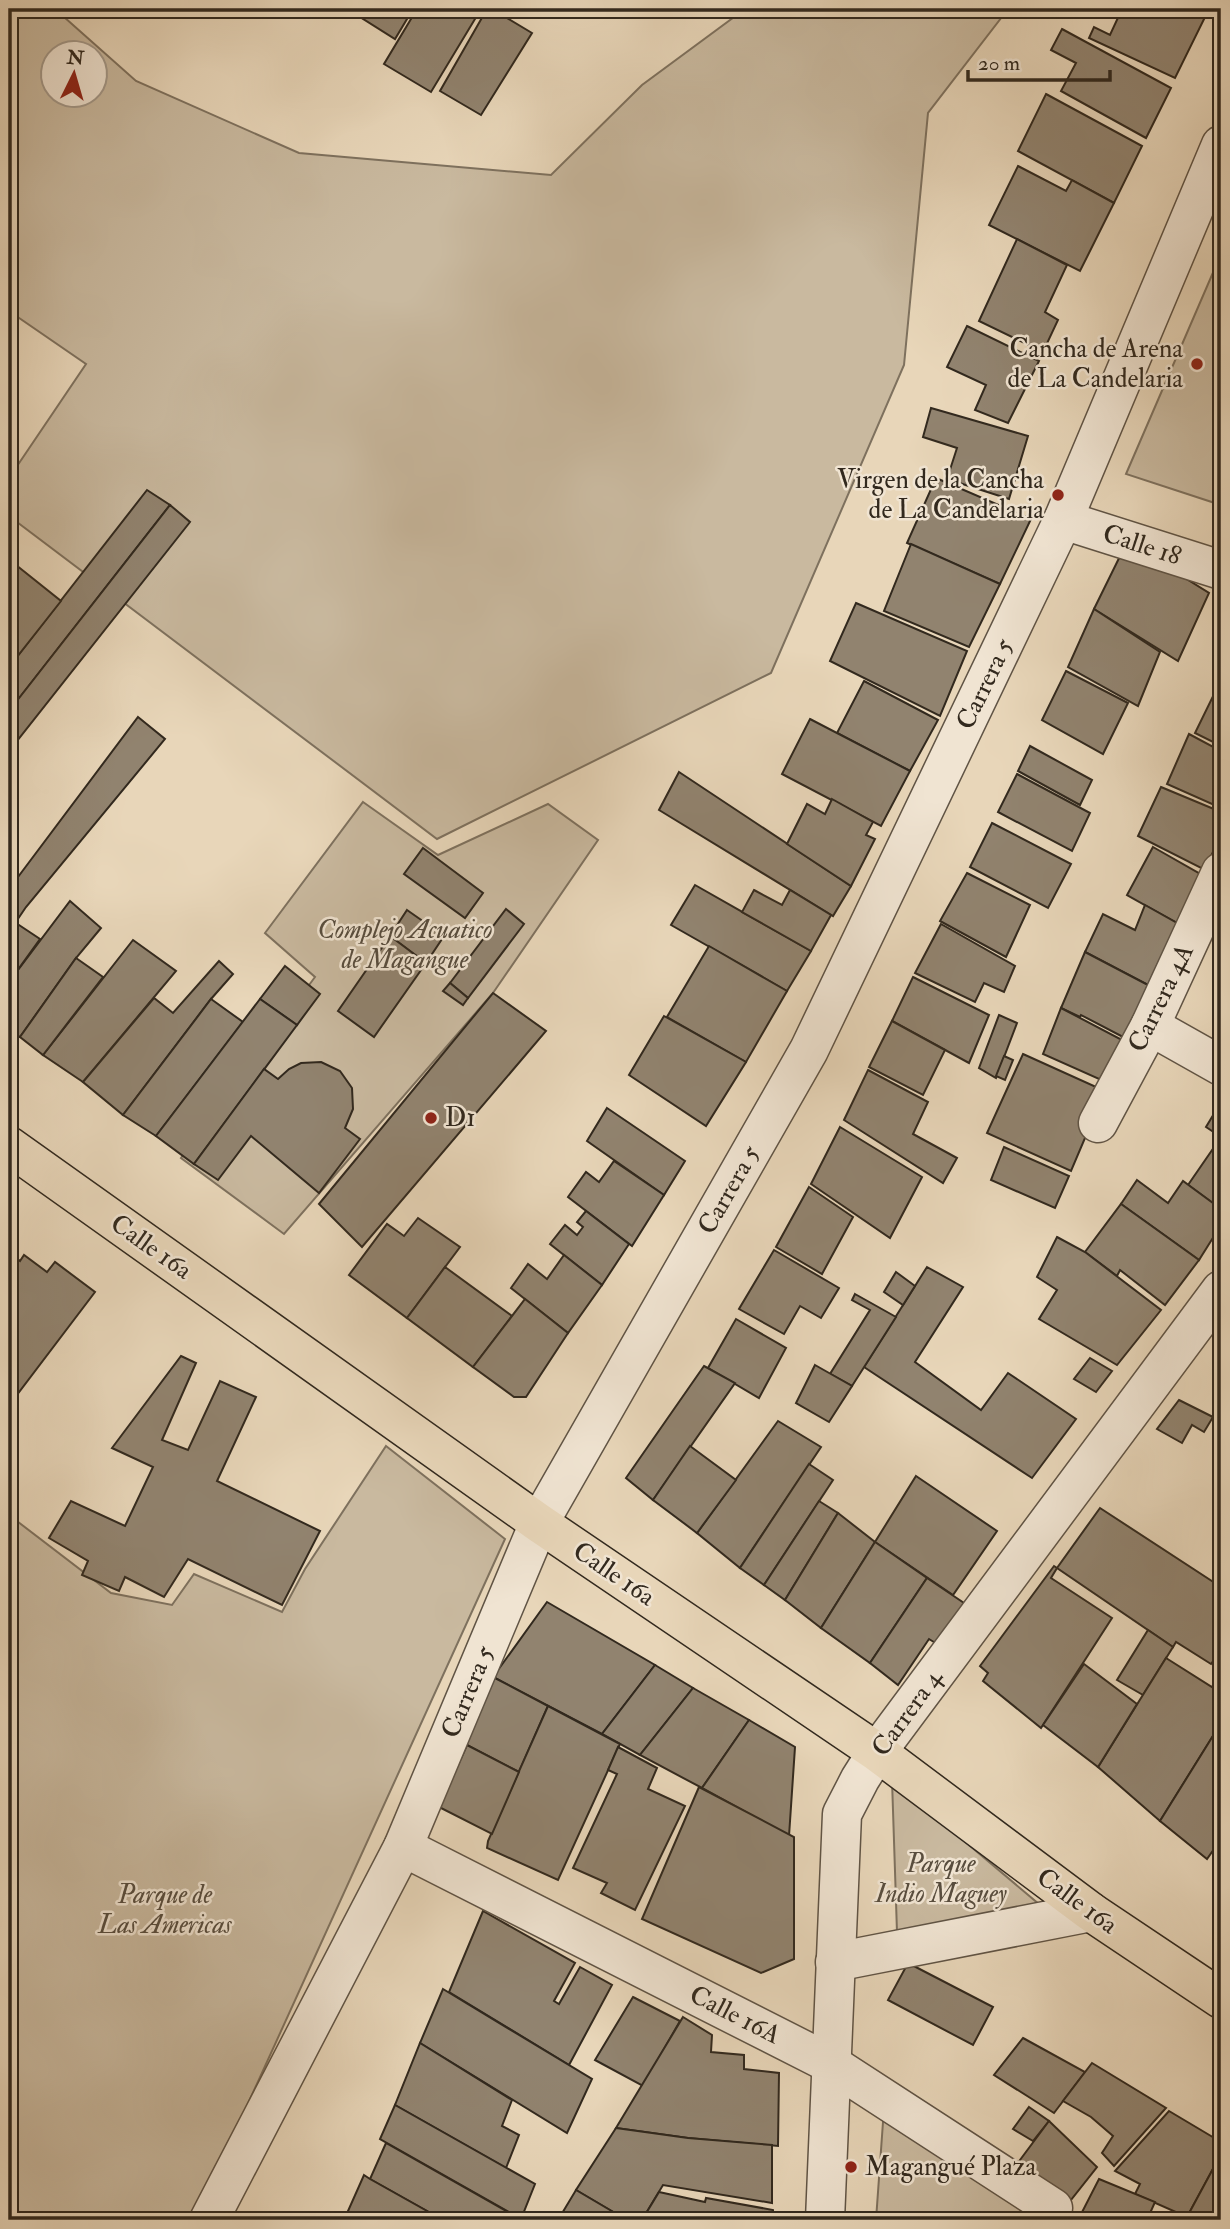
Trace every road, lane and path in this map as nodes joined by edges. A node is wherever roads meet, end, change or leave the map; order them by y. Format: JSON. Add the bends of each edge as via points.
{"nodes":[{"id":1,"x":1221,"y":145,"type":"edge"},
{"id":2,"x":1063,"y":520,"type":"junction"},
{"id":3,"x":1221,"y":570,"type":"edge"},
{"id":4,"x":1221,"y":872,"type":"edge"},
{"id":5,"x":1150,"y":1026,"type":"junction"},
{"id":6,"x":1221,"y":1066,"type":"edge"},
{"id":7,"x":1098,"y":1123,"type":"dead end"},
{"id":8,"x":9,"y":1146,"type":"edge"},
{"id":9,"x":1221,"y":1290,"type":"edge"},
{"id":10,"x":539,"y":1523,"type":"junction"},
{"id":11,"x":877,"y":1752,"type":"junction"},
{"id":12,"x":403,"y":1847,"type":"junction"},
{"id":13,"x":1091,"y":1912,"type":"junction"},
{"id":14,"x":835,"y":1962,"type":"junction"},
{"id":15,"x":1221,"y":1998,"type":"edge"},
{"id":16,"x":831,"y":2064,"type":"junction"},
{"id":17,"x":1051,"y":2214,"type":"edge"},
{"id":18,"x":209,"y":2220,"type":"edge"},
{"id":19,"x":825,"y":2220,"type":"edge"}],
"edges":[{"from":1,"to":2,"type":"street","name":"Carrera 5"},
{"from":2,"to":3,"type":"street","name":"Calle 18"},
{"from":2,"to":10,"type":"street","name":"Carrera 5","via":[[809,1050]]},
{"from":4,"to":5,"type":"street","name":"Carrera 4A"},
{"from":5,"to":6,"type":"street"},
{"from":5,"to":7,"type":"street","name":"Carrera 4A"},
{"from":8,"to":10,"type":"main road","name":"Calle 16a"},
{"from":9,"to":11,"type":"street","name":"Carrera 4"},
{"from":10,"to":11,"type":"main road","name":"Calle 16a"},
{"from":10,"to":12,"type":"street","name":"Carrera 5"},
{"from":11,"to":13,"type":"main road","name":"Calle 16a"},
{"from":11,"to":14,"type":"street","name":"Carrera 4","via":[[842,1814]]},
{"from":12,"to":16,"type":"street","name":"Calle 16A"},
{"from":12,"to":18,"type":"street","name":"Carrera 5"},
{"from":13,"to":14,"type":"street"},
{"from":13,"to":15,"type":"main road","name":"Calle 16a"},
{"from":14,"to":16,"type":"street","name":"Carrera 4"},
{"from":16,"to":17,"type":"street","name":"Calle 16A"},
{"from":16,"to":19,"type":"street","name":"Carrera 4"}]}
